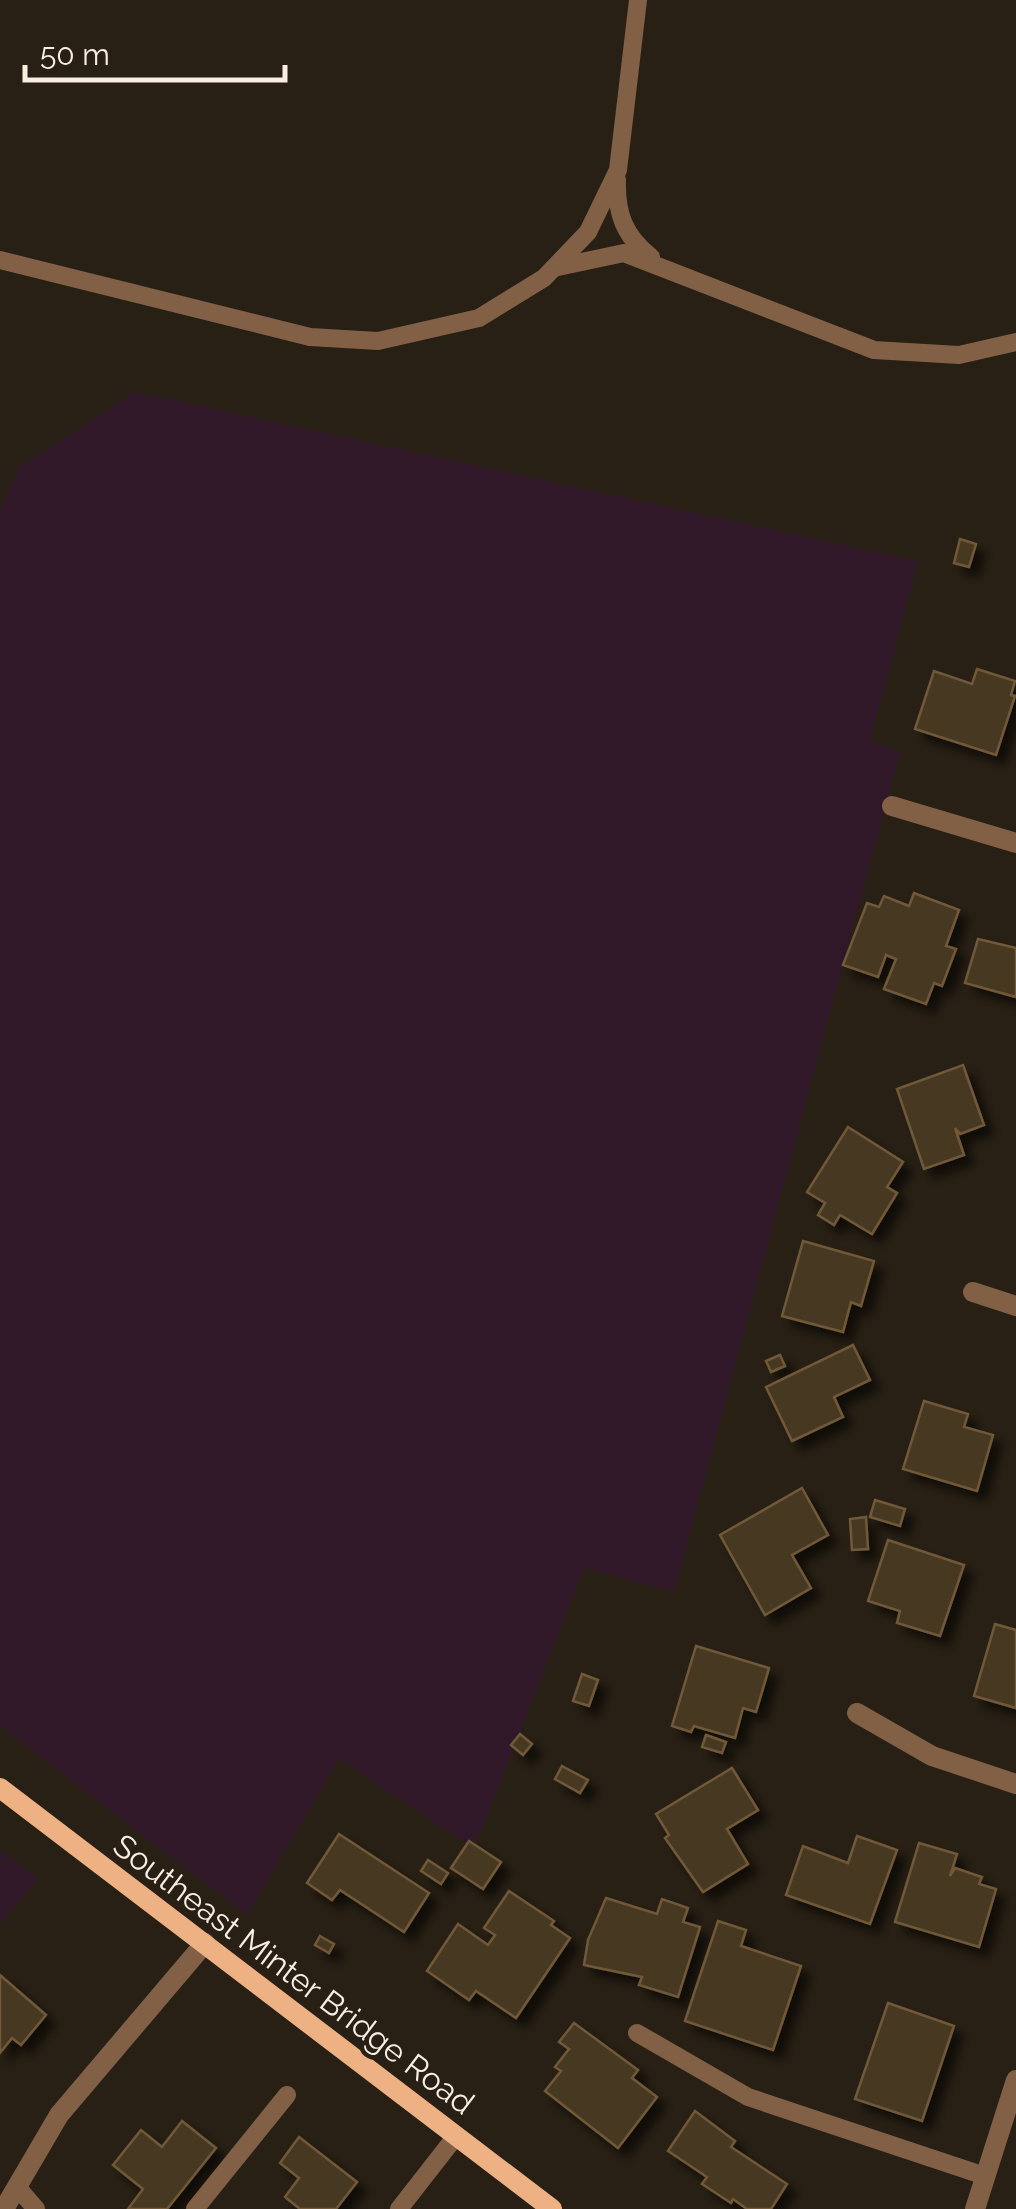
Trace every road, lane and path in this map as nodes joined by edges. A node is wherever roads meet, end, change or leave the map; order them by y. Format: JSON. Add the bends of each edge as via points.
{"nodes":[{"id":1,"x":638,"y":0,"type":"edge"},
{"id":2,"x":618,"y":170,"type":"junction"},
{"id":3,"x":0,"y":260,"type":"edge"},
{"id":4,"x":660,"y":264,"type":"junction"},
{"id":5,"x":552,"y":269,"type":"junction"},
{"id":6,"x":1016,"y":342,"type":"edge"},
{"id":7,"x":892,"y":806,"type":"dead end"},
{"id":8,"x":1016,"y":843,"type":"edge"},
{"id":9,"x":974,"y":1292,"type":"dead end"},
{"id":10,"x":1016,"y":1306,"type":"edge"},
{"id":11,"x":857,"y":1713,"type":"dead end"},
{"id":12,"x":1016,"y":1784,"type":"edge"},
{"id":13,"x":0,"y":1788,"type":"edge"},
{"id":14,"x":205,"y":1943,"type":"junction"},
{"id":15,"x":637,"y":2033,"type":"dead end"},
{"id":16,"x":1016,"y":2080,"type":"edge"},
{"id":17,"x":287,"y":2096,"type":"dead end"},
{"id":18,"x":456,"y":2136,"type":"junction"},
{"id":19,"x":986,"y":2176,"type":"junction"},
{"id":20,"x":17,"y":2188,"type":"junction"},
{"id":21,"x":4,"y":2209,"type":"edge"},
{"id":22,"x":36,"y":2209,"type":"edge"},
{"id":23,"x":195,"y":2209,"type":"edge"},
{"id":24,"x":399,"y":2209,"type":"edge"},
{"id":25,"x":552,"y":2209,"type":"edge"},
{"id":26,"x":975,"y":2209,"type":"edge"}],
"edges":[{"from":1,"to":2,"type":"lane"},
{"from":2,"to":4,"type":"lane","via":[[616,211],[636,245]]},
{"from":2,"to":5,"type":"lane","via":[[588,232]]},
{"from":3,"to":5,"type":"lane","via":[[310,336],[378,341],[479,318]]},
{"from":4,"to":5,"type":"lane","via":[[624,253]]},
{"from":4,"to":6,"type":"lane","via":[[874,350],[959,356]]},
{"from":7,"to":8,"type":"street"},
{"from":9,"to":10,"type":"street"},
{"from":11,"to":12,"type":"street","via":[[932,1756]]},
{"from":13,"to":14,"type":"main road","name":"Southeast Minter Bridge Road"},
{"from":14,"to":18,"type":"main road","name":"Southeast Minter Bridge Road"},
{"from":14,"to":20,"type":"street","via":[[59,2114]]},
{"from":15,"to":19,"type":"lane","via":[[748,2097]]},
{"from":16,"to":19,"type":"street"},
{"from":17,"to":23,"type":"lane"},
{"from":18,"to":24,"type":"lane"},
{"from":18,"to":25,"type":"main road","name":"Southeast Minter Bridge Road"},
{"from":19,"to":26,"type":"street"},
{"from":20,"to":21,"type":"street"},
{"from":20,"to":22,"type":"lane"}]}
